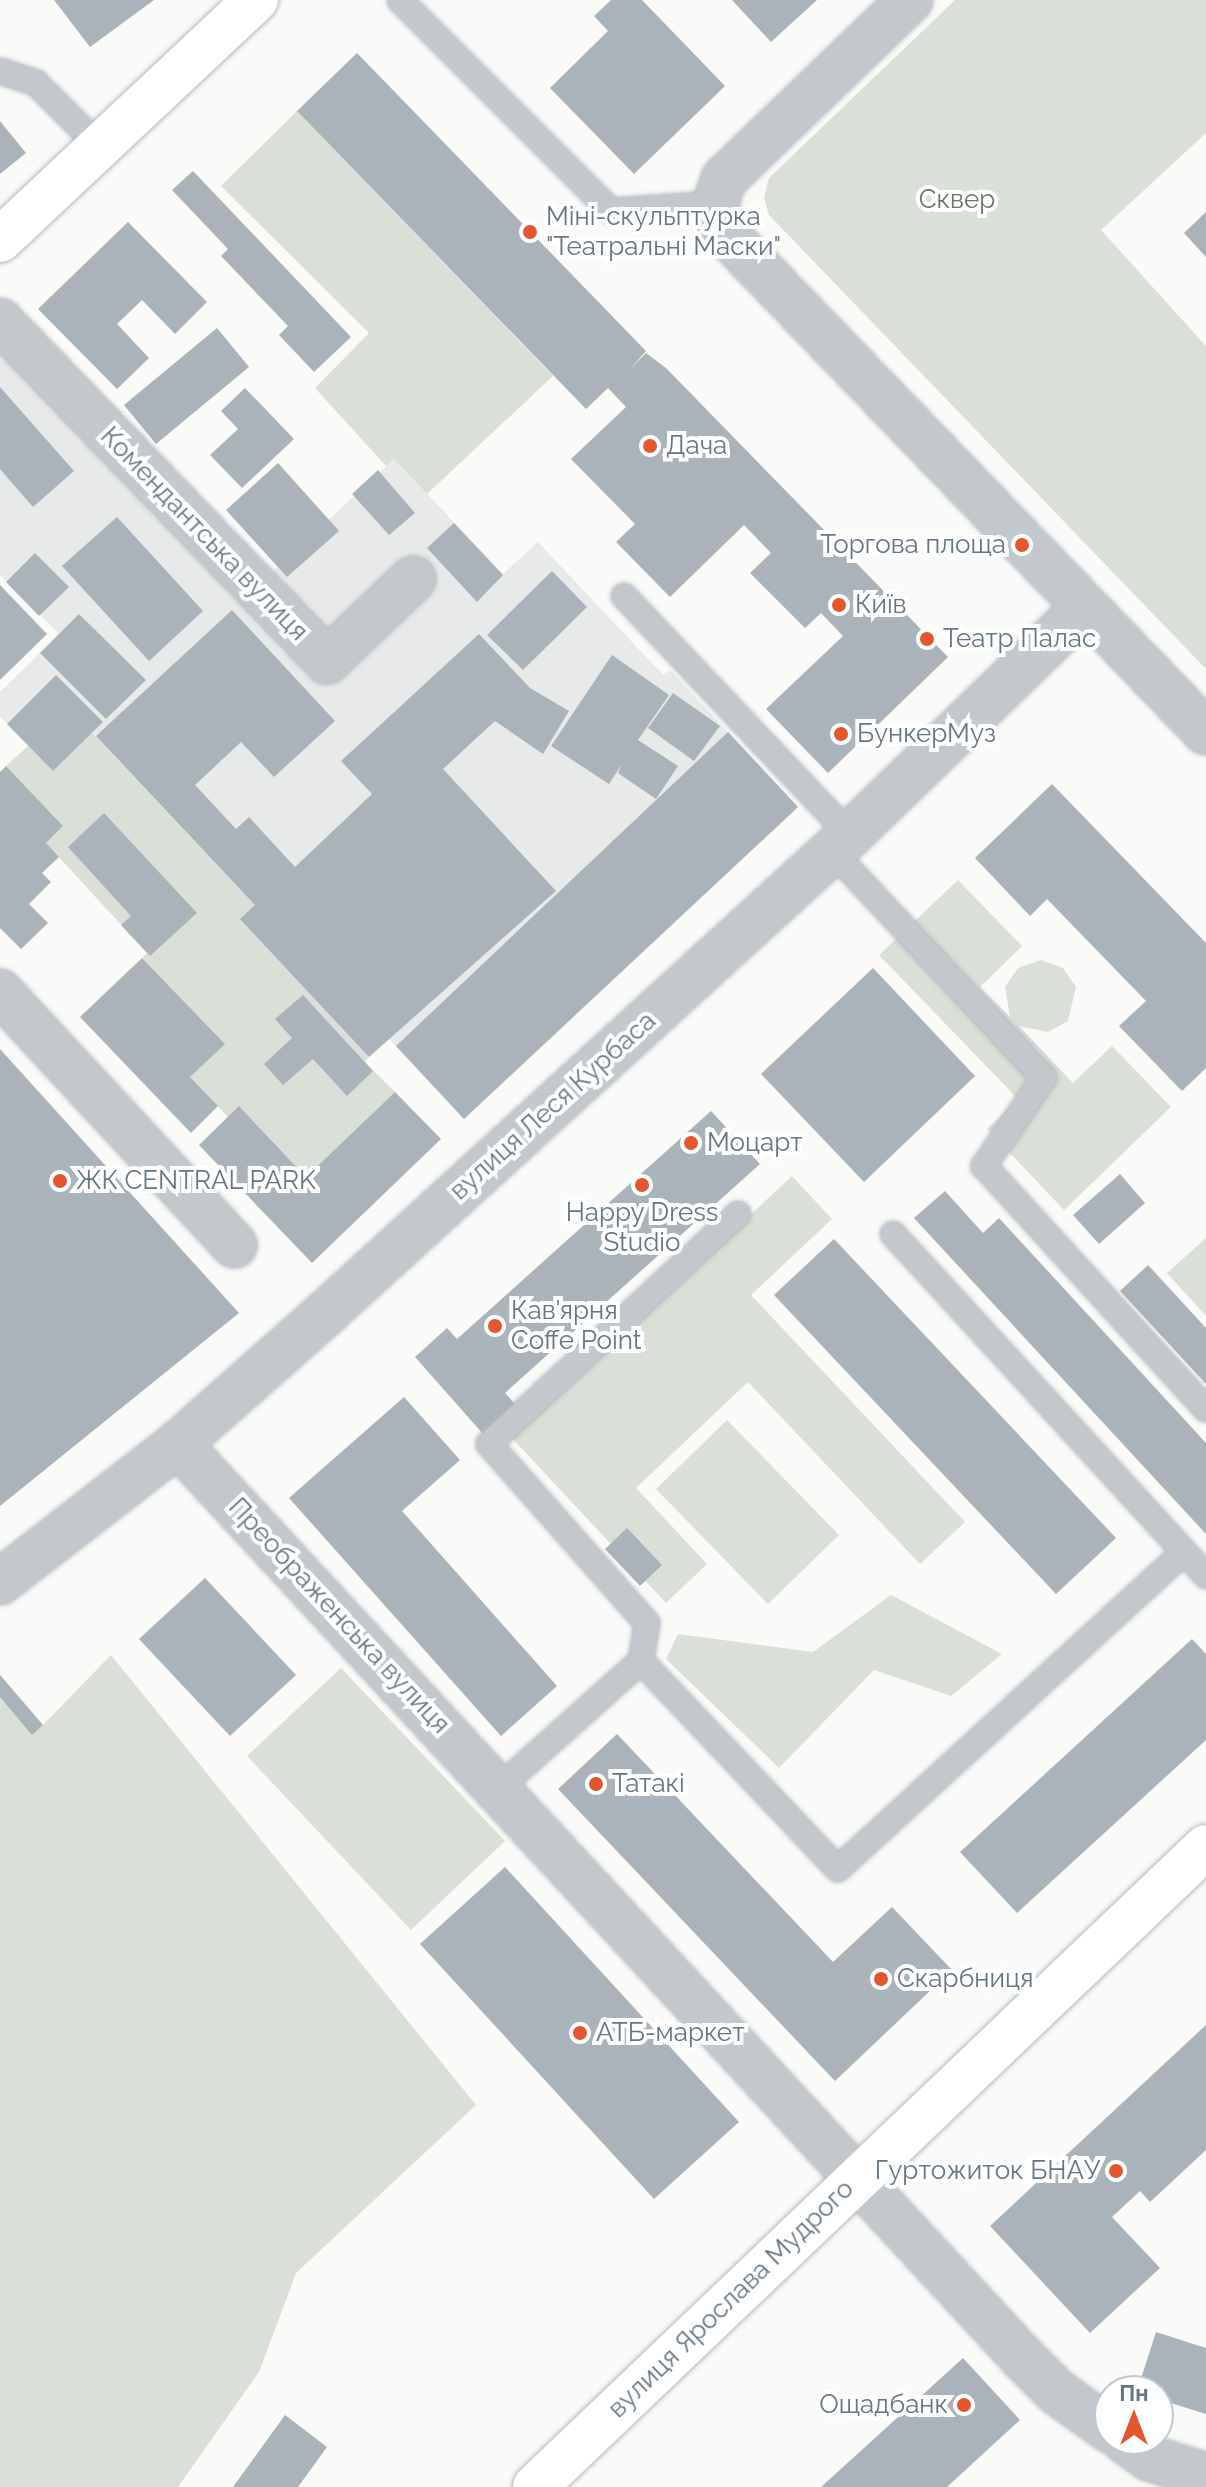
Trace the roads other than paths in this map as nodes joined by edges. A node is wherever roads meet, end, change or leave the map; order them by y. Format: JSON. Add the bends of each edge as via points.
{"nodes":[{"id":1,"x":256,"y":0,"type":"edge"},
{"id":2,"x":400,"y":0,"type":"edge"},
{"id":3,"x":910,"y":0,"type":"edge"},
{"id":4,"x":0,"y":71,"type":"edge"},
{"id":5,"x":100,"y":147,"type":"junction"},
{"id":6,"x":715,"y":204,"type":"junction"},
{"id":7,"x":0,"y":240,"type":"edge"},
{"id":8,"x":0,"y":321,"type":"edge"},
{"id":9,"x":413,"y":579,"type":"dead end"},
{"id":10,"x":624,"y":596,"type":"dead end"},
{"id":11,"x":1085,"y":607,"type":"junction"},
{"id":12,"x":1206,"y":732,"type":"edge"},
{"id":13,"x":842,"y":844,"type":"junction"},
{"id":14,"x":0,"y":992,"type":"edge"},
{"id":15,"x":738,"y":1214,"type":"dead end"},
{"id":16,"x":893,"y":1234,"type":"dead end"},
{"id":17,"x":234,"y":1245,"type":"dead end"},
{"id":18,"x":1206,"y":1409,"type":"edge"},
{"id":19,"x":178,"y":1444,"type":"junction"},
{"id":20,"x":1183,"y":1553,"type":"junction"},
{"id":21,"x":1206,"y":1576,"type":"edge"},
{"id":22,"x":0,"y":1582,"type":"edge"},
{"id":23,"x":641,"y":1661,"type":"junction"},
{"id":24,"x":500,"y":1787,"type":"junction"},
{"id":25,"x":1206,"y":1847,"type":"edge"},
{"id":26,"x":856,"y":2179,"type":"junction"},
{"id":27,"x":1094,"y":2419,"type":"edge"},
{"id":28,"x":1145,"y":2455,"type":"edge"},
{"id":29,"x":1206,"y":2476,"type":"edge"},
{"id":30,"x":535,"y":2487,"type":"edge"}],
"edges":[{"from":1,"to":5,"type":"main road"},
{"from":2,"to":6,"type":"lane","via":[[611,211]]},
{"from":3,"to":6,"type":"street","via":[[724,179]]},
{"from":4,"to":5,"type":"lane","via":[[36,83]]},
{"from":5,"to":7,"type":"main road"},
{"from":6,"to":11,"type":"street","via":[[723,231]]},
{"from":8,"to":9,"type":"street","name":"Комендантська вулиця","via":[[327,661]]},
{"from":10,"to":13,"type":"lane"},
{"from":11,"to":12,"type":"street"},
{"from":11,"to":13,"type":"street","name":"вулиця Леся Курбаса"},
{"from":13,"to":18,"type":"lane","via":[[1044,1078],[984,1166]]},
{"from":13,"to":19,"type":"street","name":"вулиця Леся Курбаса"},
{"from":14,"to":17,"type":"street"},
{"from":15,"to":23,"type":"lane","via":[[489,1444],[647,1623]]},
{"from":16,"to":20,"type":"lane"},
{"from":19,"to":22,"type":"street","name":"вулиця Леся Курбаса"},
{"from":19,"to":24,"type":"street","name":"Преображенська вулиця"},
{"from":20,"to":21,"type":"lane"},
{"from":20,"to":23,"type":"lane","via":[[838,1869]]},
{"from":23,"to":24,"type":"lane"},
{"from":24,"to":26,"type":"street","name":"Преображенська вулиця"},
{"from":25,"to":26,"type":"main road","name":"вулиця Ярослава Мудрого"},
{"from":26,"to":27,"type":"street","via":[[1057,2392]]},
{"from":26,"to":30,"type":"main road","name":"вулиця Ярослава Мудрого"},
{"from":28,"to":29,"type":"street"}]}
